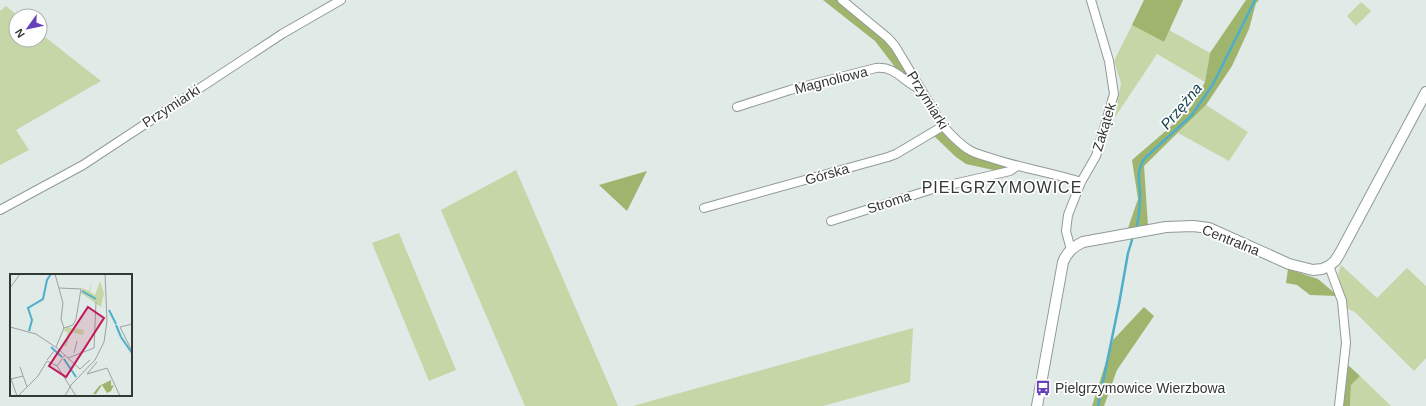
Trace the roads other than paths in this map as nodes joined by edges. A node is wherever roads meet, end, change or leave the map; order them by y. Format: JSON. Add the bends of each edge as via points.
{"nodes":[{"id":1,"x":341,"y":0,"type":"edge"},
{"id":2,"x":842,"y":0,"type":"edge"},
{"id":3,"x":1091,"y":0,"type":"edge"},
{"id":4,"x":920,"y":89,"type":"junction"},
{"id":5,"x":1426,"y":92,"type":"edge"},
{"id":6,"x":738,"y":107,"type":"dead end"},
{"id":7,"x":943,"y":126,"type":"junction"},
{"id":8,"x":1017,"y":166,"type":"junction"},
{"id":9,"x":1081,"y":182,"type":"junction"},
{"id":10,"x":704,"y":208,"type":"dead end"},
{"id":11,"x":0,"y":210,"type":"edge"},
{"id":12,"x":831,"y":221,"type":"dead end"},
{"id":13,"x":1071,"y":250,"type":"junction"},
{"id":14,"x":1330,"y":266,"type":"junction"},
{"id":15,"x":1036,"y":406,"type":"edge"},
{"id":16,"x":1339,"y":406,"type":"edge"}],
"edges":[{"from":1,"to":11,"type":"street","name":"Przymiarki","via":[[282,34],[83,165]]},
{"from":2,"to":4,"type":"street","name":"Przymiarki","via":[[888,38]]},
{"from":3,"to":9,"type":"street","name":"Zakątek","via":[[1109,61],[1114,94],[1096,156]]},
{"from":4,"to":6,"type":"street","name":"Magnoliowa","via":[[890,69],[876,68],[790,90]]},
{"from":4,"to":7,"type":"street","name":"Przymiarki"},
{"from":5,"to":14,"type":"street","via":[[1340,254]]},
{"from":7,"to":8,"type":"street","name":"Przymiarki","via":[[952,137],[971,151]]},
{"from":7,"to":10,"type":"street","name":"Górska","via":[[888,157]]},
{"from":8,"to":9,"type":"street","name":"Przymiarki"},
{"from":8,"to":12,"type":"street","name":"Stroma","via":[[1010,171],[936,188]]},
{"from":9,"to":13,"type":"street","name":"Zakątek","via":[[1066,223]]},
{"from":13,"to":14,"type":"street","name":"Centralna","via":[[1083,242],[1166,227],[1193,226],[1209,228],[1289,264],[1313,270]]},
{"from":13,"to":15,"type":"street","via":[[1063,262]]},
{"from":14,"to":16,"type":"street","via":[[1342,301],[1346,343]]}]}
